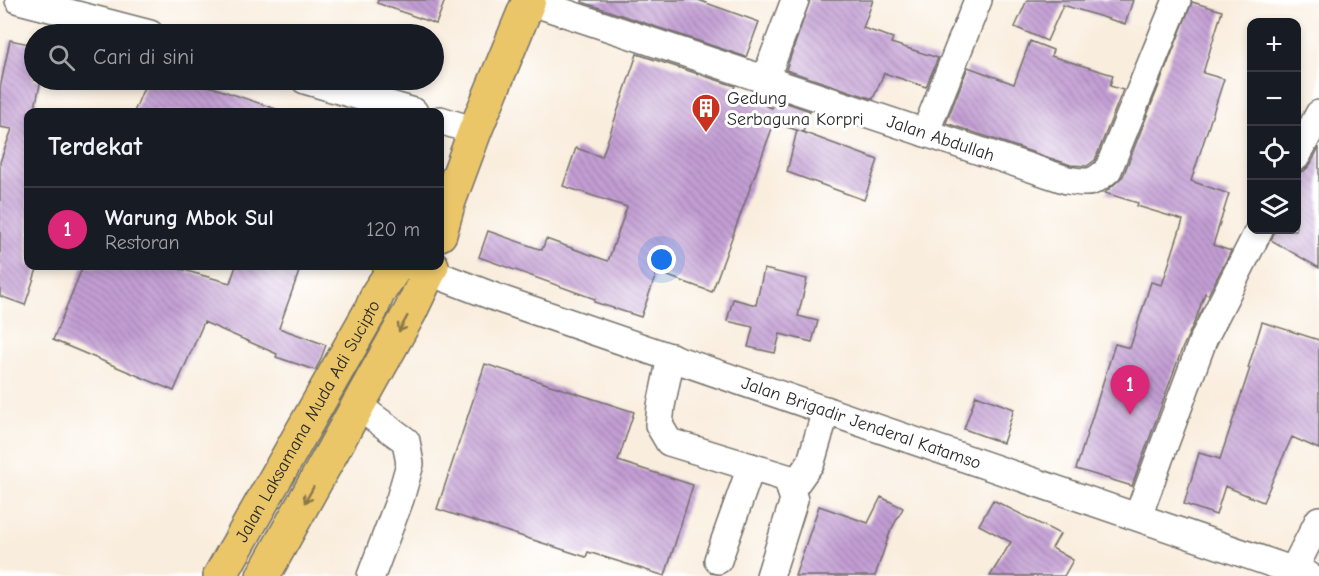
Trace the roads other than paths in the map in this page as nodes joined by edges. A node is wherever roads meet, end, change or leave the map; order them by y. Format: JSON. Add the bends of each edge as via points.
{"nodes":[{"id":1,"x":19,"y":0,"type":"edge"},
{"id":2,"x":795,"y":0,"type":"edge"},
{"id":3,"x":978,"y":0,"type":"edge"},
{"id":4,"x":1178,"y":0,"type":"edge"},
{"id":5,"x":529,"y":1,"type":"edge"},
{"id":6,"x":111,"y":24,"type":"edge"},
{"id":7,"x":765,"y":80,"type":"junction"},
{"id":8,"x":339,"y":90,"type":"edge"},
{"id":9,"x":400,"y":108,"type":"edge"},
{"id":10,"x":1319,"y":114,"type":"edge"},
{"id":11,"x":444,"y":121,"type":"edge"},
{"id":12,"x":475,"y":131,"type":"junction"},
{"id":13,"x":925,"y":133,"type":"junction"},
{"id":14,"x":1301,"y":148,"type":"edge"},
{"id":15,"x":444,"y":215,"type":"edge"},
{"id":16,"x":1257,"y":234,"type":"edge"},
{"id":17,"x":393,"y":270,"type":"edge"},
{"id":18,"x":424,"y":270,"type":"edge"},
{"id":19,"x":430,"y":270,"type":"edge"},
{"id":20,"x":672,"y":357,"type":"junction"},
{"id":21,"x":358,"y":406,"type":"junction"},
{"id":22,"x":826,"y":410,"type":"junction"},
{"id":23,"x":751,"y":467,"type":"junction"},
{"id":24,"x":791,"y":490,"type":"junction"},
{"id":25,"x":1138,"y":516,"type":"junction"},
{"id":26,"x":1319,"y":520,"type":"edge"},
{"id":27,"x":718,"y":560,"type":"dead end"},
{"id":28,"x":1301,"y":573,"type":"edge"},
{"id":29,"x":220,"y":576,"type":"edge"},
{"id":30,"x":263,"y":576,"type":"edge"},
{"id":31,"x":371,"y":576,"type":"edge"},
{"id":32,"x":771,"y":576,"type":"edge"}],
"edges":[{"from":1,"to":6,"type":"street"},
{"from":2,"to":7,"type":"street"},
{"from":3,"to":13,"type":"street"},
{"from":4,"to":13,"type":"street","name":"Jalan Abdullah","via":[[1108,170],[1096,181],[1067,180]]},
{"from":5,"to":7,"type":"street","name":"Jalan Abdullah"},
{"from":5,"to":12,"type":"main road"},
{"from":7,"to":13,"type":"street","name":"Jalan Abdullah"},
{"from":8,"to":9,"type":"street"},
{"from":10,"to":14,"type":"street"},
{"from":11,"to":12,"type":"street"},
{"from":12,"to":15,"type":"main road"},
{"from":16,"to":25,"type":"street","via":[[1203,340]]},
{"from":17,"to":29,"type":"main road","name":"Jalan Laksamana Muda Adi Sucipto"},
{"from":18,"to":21,"type":"main road","name":"Jalan Laksamana Muda Adi Sucipto","one_way":true},
{"from":19,"to":20,"type":"street","name":"Jalan Brigadir Jenderal Katamso","via":[[500,299]]},
{"from":20,"to":22,"type":"street","name":"Jalan Brigadir Jenderal Katamso"},
{"from":20,"to":23,"type":"street","via":[[659,425],[669,442]]},
{"from":21,"to":30,"type":"main road","name":"Jalan Laksamana Muda Adi Sucipto","one_way":true},
{"from":21,"to":31,"type":"street","via":[[406,441],[410,464]]},
{"from":22,"to":24,"type":"street","via":[[811,462]]},
{"from":22,"to":25,"type":"street","name":"Jalan Brigadir Jenderal Katamso"},
{"from":23,"to":24,"type":"street","via":[[788,478]]},
{"from":23,"to":27,"type":"street"},
{"from":24,"to":32,"type":"street","via":[[794,500]]},
{"from":25,"to":28,"type":"street","name":"Jalan Brigadir Jenderal Katamso"},
{"from":26,"to":28,"type":"street"}]}
